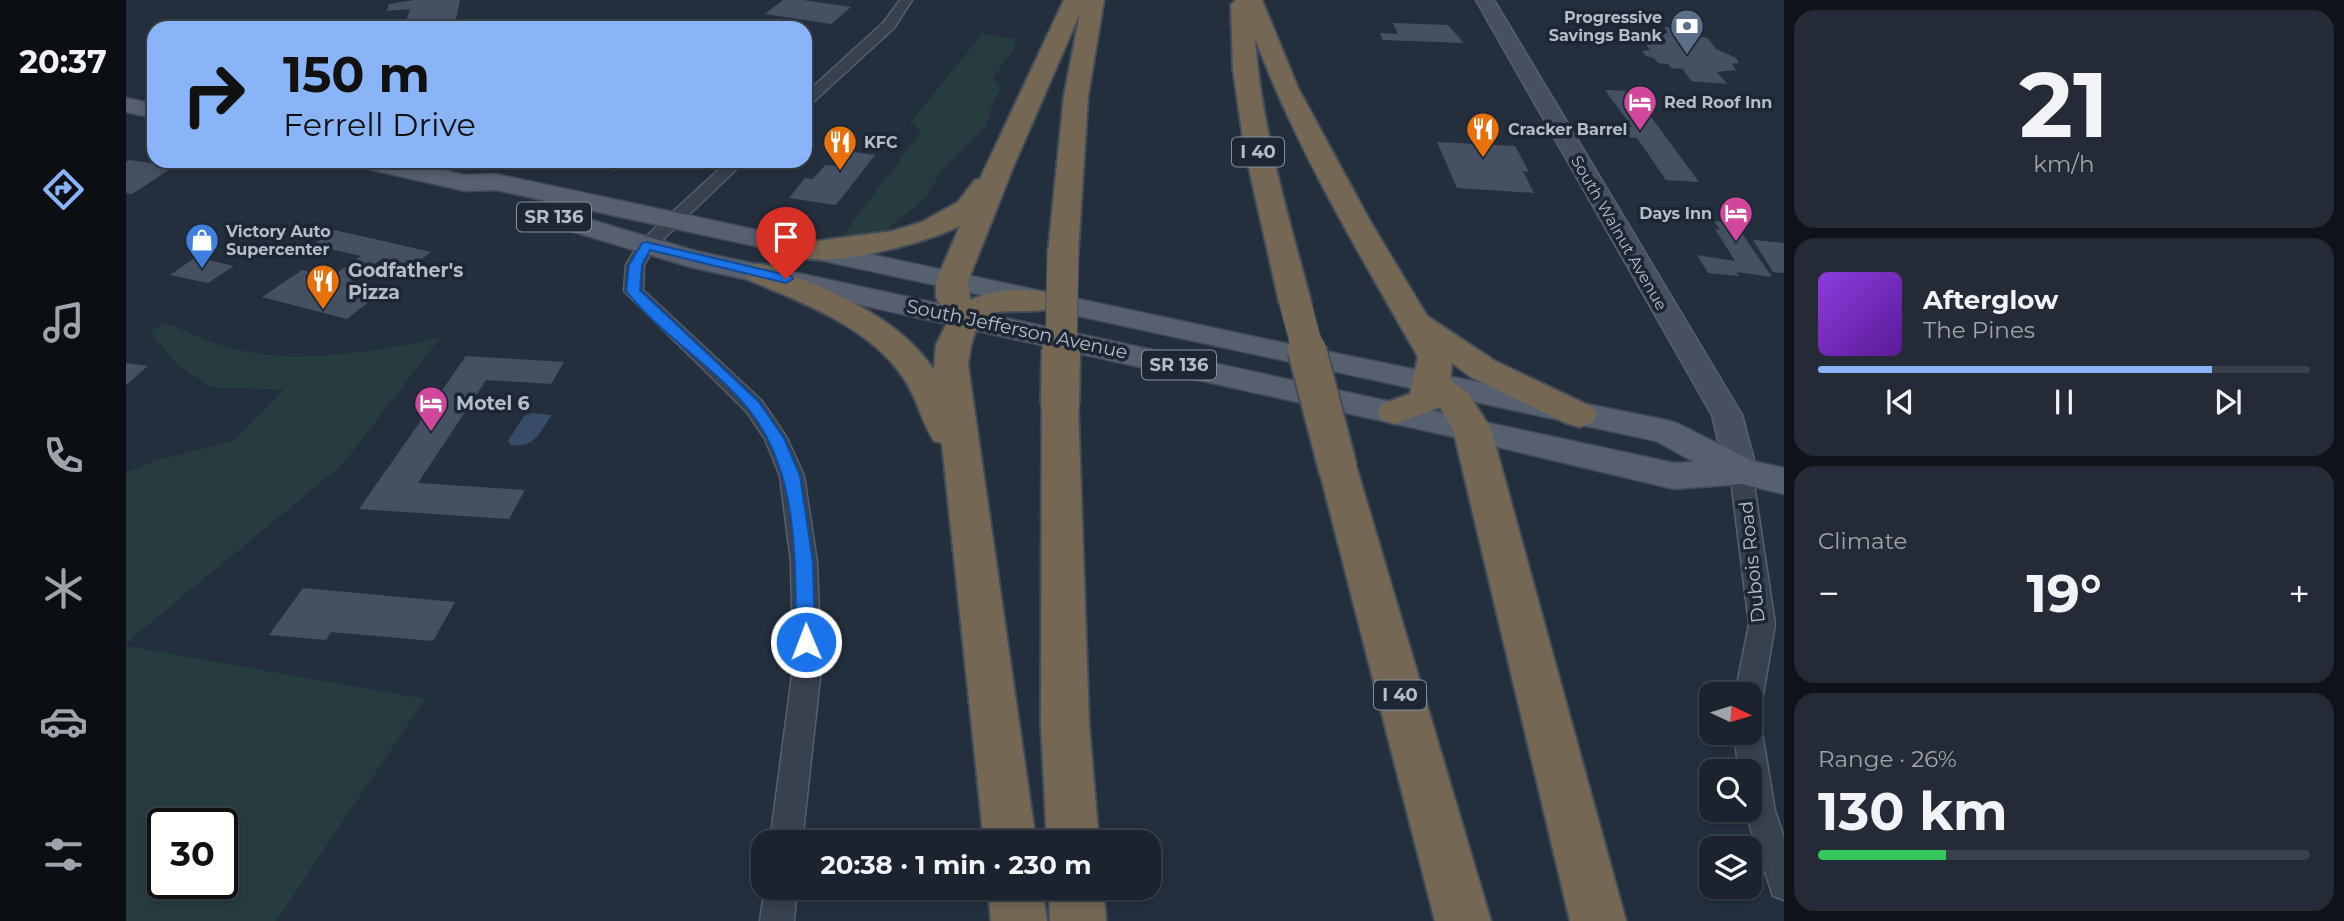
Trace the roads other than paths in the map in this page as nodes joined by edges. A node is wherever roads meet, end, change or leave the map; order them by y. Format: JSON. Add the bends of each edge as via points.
{"nodes":[{"id":1,"x":906,"y":0,"type":"edge"},
{"id":2,"x":1075,"y":0,"type":"edge"},
{"id":3,"x":1093,"y":0,"type":"edge"},
{"id":4,"x":1241,"y":0,"type":"edge"},
{"id":5,"x":1251,"y":0,"type":"edge"},
{"id":6,"x":1485,"y":0,"type":"edge"},
{"id":7,"x":812,"y":96,"type":"edge"},
{"id":8,"x":126,"y":105,"type":"edge"},
{"id":9,"x":147,"y":110,"type":"edge"},
{"id":10,"x":1000,"y":164,"type":"junction"},
{"id":11,"x":399,"y":168,"type":"edge"},
{"id":12,"x":730,"y":168,"type":"edge"},
{"id":13,"x":465,"y":183,"type":"junction"},
{"id":14,"x":673,"y":221,"type":"junction"},
{"id":15,"x":646,"y":246,"type":"junction"},
{"id":16,"x":810,"y":251,"type":"junction"},
{"id":17,"x":760,"y":273,"type":"junction"},
{"id":18,"x":958,"y":300,"type":"junction"},
{"id":19,"x":1042,"y":301,"type":"joint"},
{"id":20,"x":1409,"y":315,"type":"junction"},
{"id":21,"x":1432,"y":384,"type":"junction"},
{"id":22,"x":1395,"y":412,"type":"junction"},
{"id":23,"x":1579,"y":415,"type":"junction"},
{"id":24,"x":1472,"y":429,"type":"junction"},
{"id":25,"x":1741,"y":471,"type":"junction"},
{"id":26,"x":1784,"y":481,"type":"edge"},
{"id":27,"x":966,"y":493,"type":"junction"},
{"id":28,"x":1751,"y":682,"type":"edge"},
{"id":29,"x":1750,"y":746,"type":"edge"},
{"id":30,"x":787,"y":830,"type":"edge"},
{"id":31,"x":1008,"y":830,"type":"edge"},
{"id":32,"x":1072,"y":830,"type":"edge"},
{"id":33,"x":1784,"y":885,"type":"edge"},
{"id":34,"x":779,"y":900,"type":"edge"},
{"id":35,"x":1017,"y":900,"type":"edge"},
{"id":36,"x":1077,"y":900,"type":"edge"},
{"id":37,"x":777,"y":921,"type":"edge"},
{"id":38,"x":1019,"y":921,"type":"edge"},
{"id":39,"x":1078,"y":921,"type":"edge"},
{"id":40,"x":1463,"y":921,"type":"edge"},
{"id":41,"x":1598,"y":921,"type":"edge"}],
"edges":[{"from":1,"to":7,"type":"street","via":[[889,25]]},
{"from":2,"to":10,"type":"highway"},
{"from":3,"to":32,"type":"highway","bridge":true,"via":[[1076,96],[1063,253],[1060,404],[1065,726]]},
{"from":4,"to":40,"type":"highway","number":"I 40","bridge":true,"via":[[1245,69],[1257,146],[1338,469]]},
{"from":5,"to":20,"type":"highway","via":[[1286,88],[1354,221]]},
{"from":6,"to":25,"type":"street","name":"South Walnut Avenue","via":[[1727,415]]},
{"from":8,"to":9,"type":"main road"},
{"from":10,"to":16,"type":"highway","via":[[970,207],[933,228],[900,238]]},
{"from":10,"to":18,"type":"highway"},
{"from":11,"to":13,"type":"main road","name":"South Jefferson Avenue","number":"SR 136"},
{"from":12,"to":14,"type":"street"},
{"from":13,"to":14,"type":"main road","name":"South Jefferson Avenue","number":"SR 136","via":[[496,182]]},
{"from":13,"to":15,"type":"main road","name":"South Jefferson Avenue","number":"SR 136","via":[[478,193]]},
{"from":14,"to":15,"type":"street"},
{"from":14,"to":16,"type":"main road","name":"South Jefferson Avenue","number":"SR 136"},
{"from":15,"to":17,"type":"main road","name":"South Jefferson Avenue","number":"SR 136"},
{"from":15,"to":30,"type":"street","via":[[635,265],[633,291],[754,406],[776,438],[792,476],[804,562],[807,668]]},
{"from":16,"to":18,"type":"main road","name":"South Jefferson Avenue","number":"SR 136"},
{"from":17,"to":18,"type":"main road","name":"South Jefferson Avenue","number":"SR 136"},
{"from":17,"to":27,"type":"highway","via":[[853,314],[888,339],[921,373],[942,415]]},
{"from":18,"to":19,"type":"highway","via":[[984,304],[1009,299]]},
{"from":18,"to":22,"type":"main road","name":"South Jefferson Avenue","number":"SR 136"},
{"from":18,"to":27,"type":"highway","via":[[951,365]]},
{"from":19,"to":21,"type":"main road","name":"South Jefferson Avenue","number":"SR 136"},
{"from":20,"to":21,"type":"highway","via":[[1435,357]]},
{"from":20,"to":23,"type":"highway","via":[[1483,369]]},
{"from":21,"to":22,"type":"highway","via":[[1426,401]]},
{"from":21,"to":23,"type":"main road","name":"South Jefferson Avenue","number":"SR 136"},
{"from":21,"to":24,"type":"highway","via":[[1455,401]]},
{"from":22,"to":24,"type":"main road","name":"South Jefferson Avenue","number":"SR 136"},
{"from":23,"to":25,"type":"main road","name":"South Jefferson Avenue","number":"SR 136","via":[[1666,432]]},
{"from":24,"to":25,"type":"main road","name":"South Jefferson Avenue","number":"SR 136","via":[[1674,476]]},
{"from":24,"to":41,"type":"highway"},
{"from":25,"to":26,"type":"main road","name":"South Jefferson Avenue","number":"SR 136"},
{"from":25,"to":28,"type":"street","name":"Dubois Road","via":[[1762,624]]},
{"from":27,"to":31,"type":"highway"},
{"from":29,"to":33,"type":"street","via":[[1760,811]]},
{"from":34,"to":37,"type":"street"},
{"from":35,"to":38,"type":"highway"},
{"from":36,"to":39,"type":"highway"}]}
